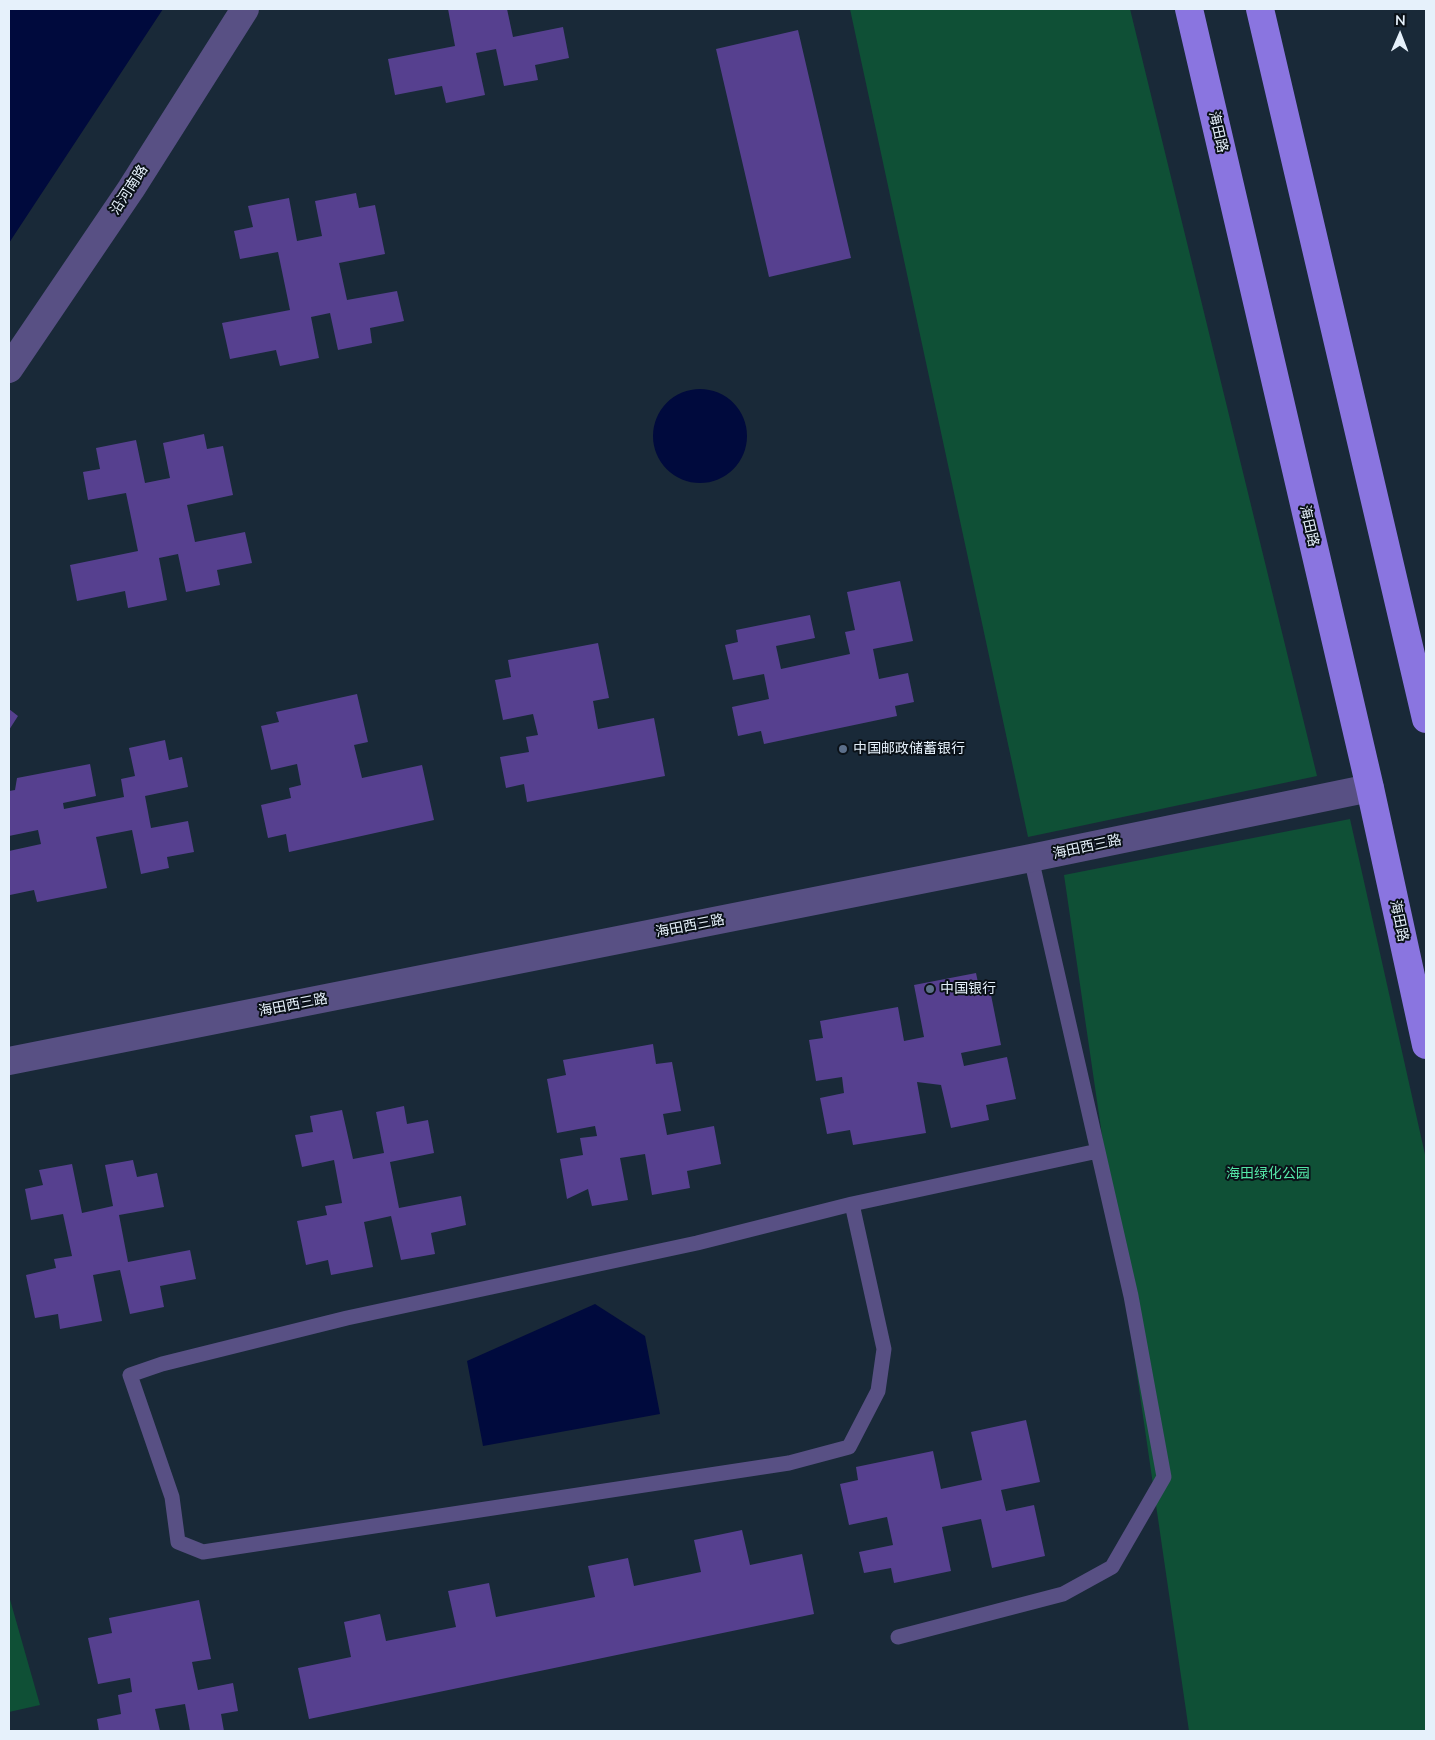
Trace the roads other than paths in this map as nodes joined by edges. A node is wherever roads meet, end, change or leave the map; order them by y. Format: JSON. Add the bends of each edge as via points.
{"nodes":[{"id":1,"x":245,"y":9,"type":"edge"},
{"id":2,"x":1189,"y":9,"type":"edge"},
{"id":3,"x":1260,"y":9,"type":"edge"},
{"id":4,"x":9,"y":369,"type":"edge"},
{"id":5,"x":1426,"y":719,"type":"edge"},
{"id":6,"x":1370,"y":788,"type":"junction"},
{"id":7,"x":1031,"y":858,"type":"junction"},
{"id":8,"x":1426,"y":1045,"type":"edge"},
{"id":9,"x":9,"y":1061,"type":"edge"},
{"id":10,"x":1098,"y":1151,"type":"junction"},
{"id":11,"x":852,"y":1204,"type":"junction"},
{"id":12,"x":898,"y":1637,"type":"dead end"}],
"edges":[{"from":1,"to":4,"type":"street","name":"沿河南路","via":[[131,189]]},
{"from":2,"to":6,"type":"main road","name":"海田路"},
{"from":3,"to":5,"type":"main road"},
{"from":6,"to":7,"type":"street","name":"海田西三路"},
{"from":6,"to":8,"type":"main road","name":"海田路"},
{"from":7,"to":9,"type":"street","name":"海田西三路"},
{"from":7,"to":10,"type":"lane"},
{"from":10,"to":11,"type":"lane"},
{"from":10,"to":12,"type":"lane","via":[[1131,1296],[1164,1477],[1112,1567],[1063,1594]]},
{"from":11,"to":11,"type":"lane","via":[[697,1243],[347,1318],[130,1374],[172,1497],[178,1542],[203,1552],[789,1463],[849,1447],[878,1391],[884,1349]]}]}
